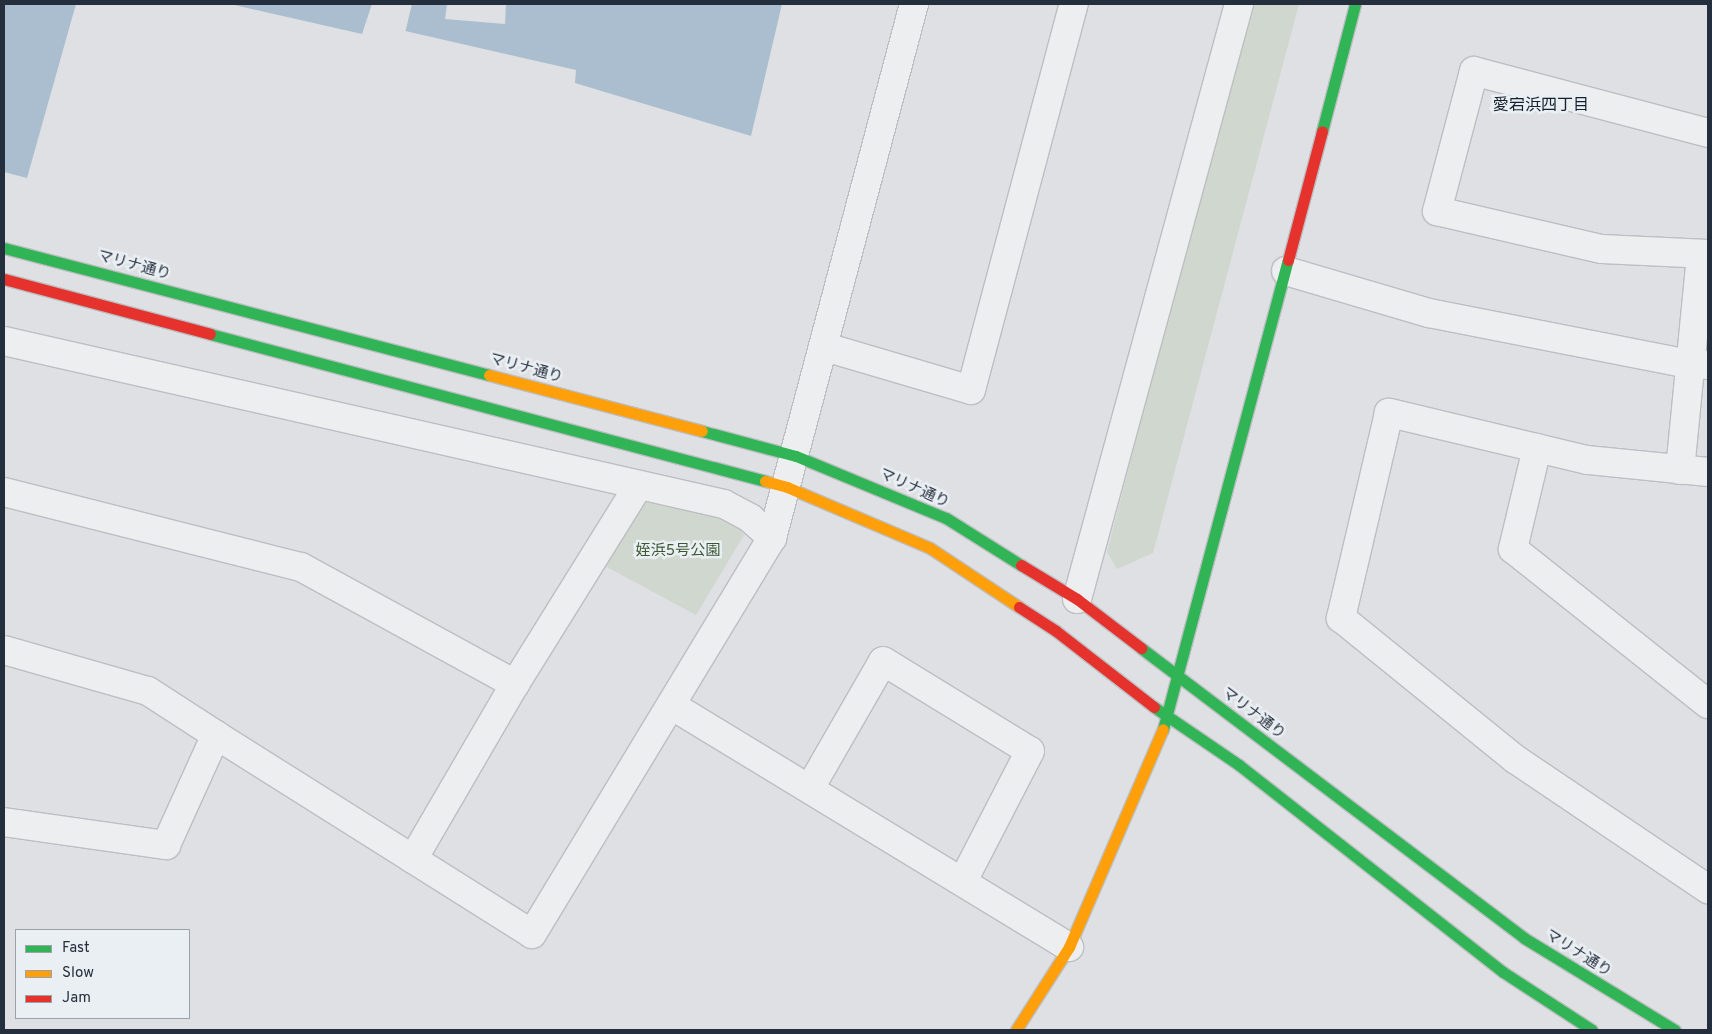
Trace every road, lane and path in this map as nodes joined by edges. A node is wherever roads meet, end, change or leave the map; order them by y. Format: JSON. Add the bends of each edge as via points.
{"nodes":[{"id":1,"x":914,"y":4,"type":"edge"},
{"id":2,"x":1074,"y":4,"type":"edge"},
{"id":3,"x":1239,"y":4,"type":"edge"},
{"id":4,"x":1354,"y":4,"type":"edge"},
{"id":5,"x":1708,"y":132,"type":"edge"},
{"id":6,"x":7,"y":249,"type":"edge"},
{"id":7,"x":1704,"y":254,"type":"edge"},
{"id":8,"x":1286,"y":271,"type":"junction"},
{"id":9,"x":4,"y":279,"type":"edge"},
{"id":10,"x":4,"y":341,"type":"edge"},
{"id":11,"x":825,"y":347,"type":"junction"},
{"id":12,"x":1699,"y":364,"type":"edge"},
{"id":13,"x":1537,"y":448,"type":"junction"},
{"id":14,"x":796,"y":456,"type":"junction"},
{"id":15,"x":1680,"y":470,"type":"junction"},
{"id":16,"x":1708,"y":472,"type":"edge"},
{"id":17,"x":638,"y":485,"type":"junction"},
{"id":18,"x":787,"y":487,"type":"junction"},
{"id":19,"x":4,"y":492,"type":"edge"},
{"id":20,"x":772,"y":538,"type":"junction"},
{"id":21,"x":1077,"y":599,"type":"junction"},
{"id":22,"x":4,"y":650,"type":"edge"},
{"id":23,"x":1179,"y":678,"type":"junction"},
{"id":24,"x":515,"y":684,"type":"junction"},
{"id":25,"x":1708,"y":704,"type":"edge"},
{"id":26,"x":671,"y":705,"type":"junction"},
{"id":27,"x":1168,"y":718,"type":"junction"},
{"id":28,"x":216,"y":735,"type":"junction"},
{"id":29,"x":810,"y":788,"type":"junction"},
{"id":30,"x":4,"y":822,"type":"edge"},
{"id":31,"x":412,"y":859,"type":"junction"},
{"id":32,"x":963,"y":880,"type":"junction"},
{"id":33,"x":1708,"y":889,"type":"edge"},
{"id":34,"x":1069,"y":947,"type":"junction"},
{"id":35,"x":1016,"y":1030,"type":"edge"},
{"id":36,"x":1592,"y":1030,"type":"edge"},
{"id":37,"x":1675,"y":1030,"type":"edge"}],
"edges":[{"from":1,"to":11,"type":"street"},
{"from":2,"to":11,"type":"street","via":[[971,390]]},
{"from":3,"to":21,"type":"street"},
{"from":4,"to":8,"type":"street"},
{"from":5,"to":7,"type":"street","via":[[1474,71],[1437,211],[1602,249]]},
{"from":6,"to":14,"type":"street","name":"マリナ通り"},
{"from":7,"to":12,"type":"street"},
{"from":8,"to":12,"type":"street","via":[[1429,313]]},
{"from":8,"to":23,"type":"street"},
{"from":9,"to":18,"type":"street"},
{"from":10,"to":17,"type":"street"},
{"from":11,"to":14,"type":"street"},
{"from":12,"to":15,"type":"street"},
{"from":13,"to":15,"type":"street","via":[[1587,460]]},
{"from":13,"to":25,"type":"street","via":[[1513,549]]},
{"from":13,"to":33,"type":"street","via":[[1390,413],[1341,618],[1515,760]]},
{"from":14,"to":18,"type":"street"},
{"from":14,"to":21,"type":"street","name":"マリナ通り","via":[[946,518]]},
{"from":15,"to":16,"type":"street"},
{"from":17,"to":20,"type":"street","via":[[724,504],[750,518]]},
{"from":17,"to":24,"type":"street"},
{"from":18,"to":20,"type":"street"},
{"from":18,"to":27,"type":"street","via":[[930,548],[1056,632]]},
{"from":19,"to":24,"type":"street","via":[[301,567]]},
{"from":20,"to":26,"type":"street"},
{"from":21,"to":23,"type":"street","name":"マリナ通り"},
{"from":22,"to":28,"type":"street","via":[[148,692]]},
{"from":23,"to":27,"type":"street"},
{"from":23,"to":37,"type":"street","name":"マリナ通り","via":[[1524,938]]},
{"from":24,"to":31,"type":"street"},
{"from":26,"to":29,"type":"street"},
{"from":26,"to":31,"type":"street","via":[[532,934]]},
{"from":27,"to":34,"type":"street"},
{"from":27,"to":36,"type":"street","via":[[1239,766],[1503,972]]},
{"from":28,"to":30,"type":"street","via":[[166,844]]},
{"from":28,"to":31,"type":"street"},
{"from":29,"to":32,"type":"street"},
{"from":29,"to":32,"type":"street","via":[[883,662],[892,666],[1030,751]]},
{"from":32,"to":34,"type":"street"},
{"from":34,"to":35,"type":"street"}]}
